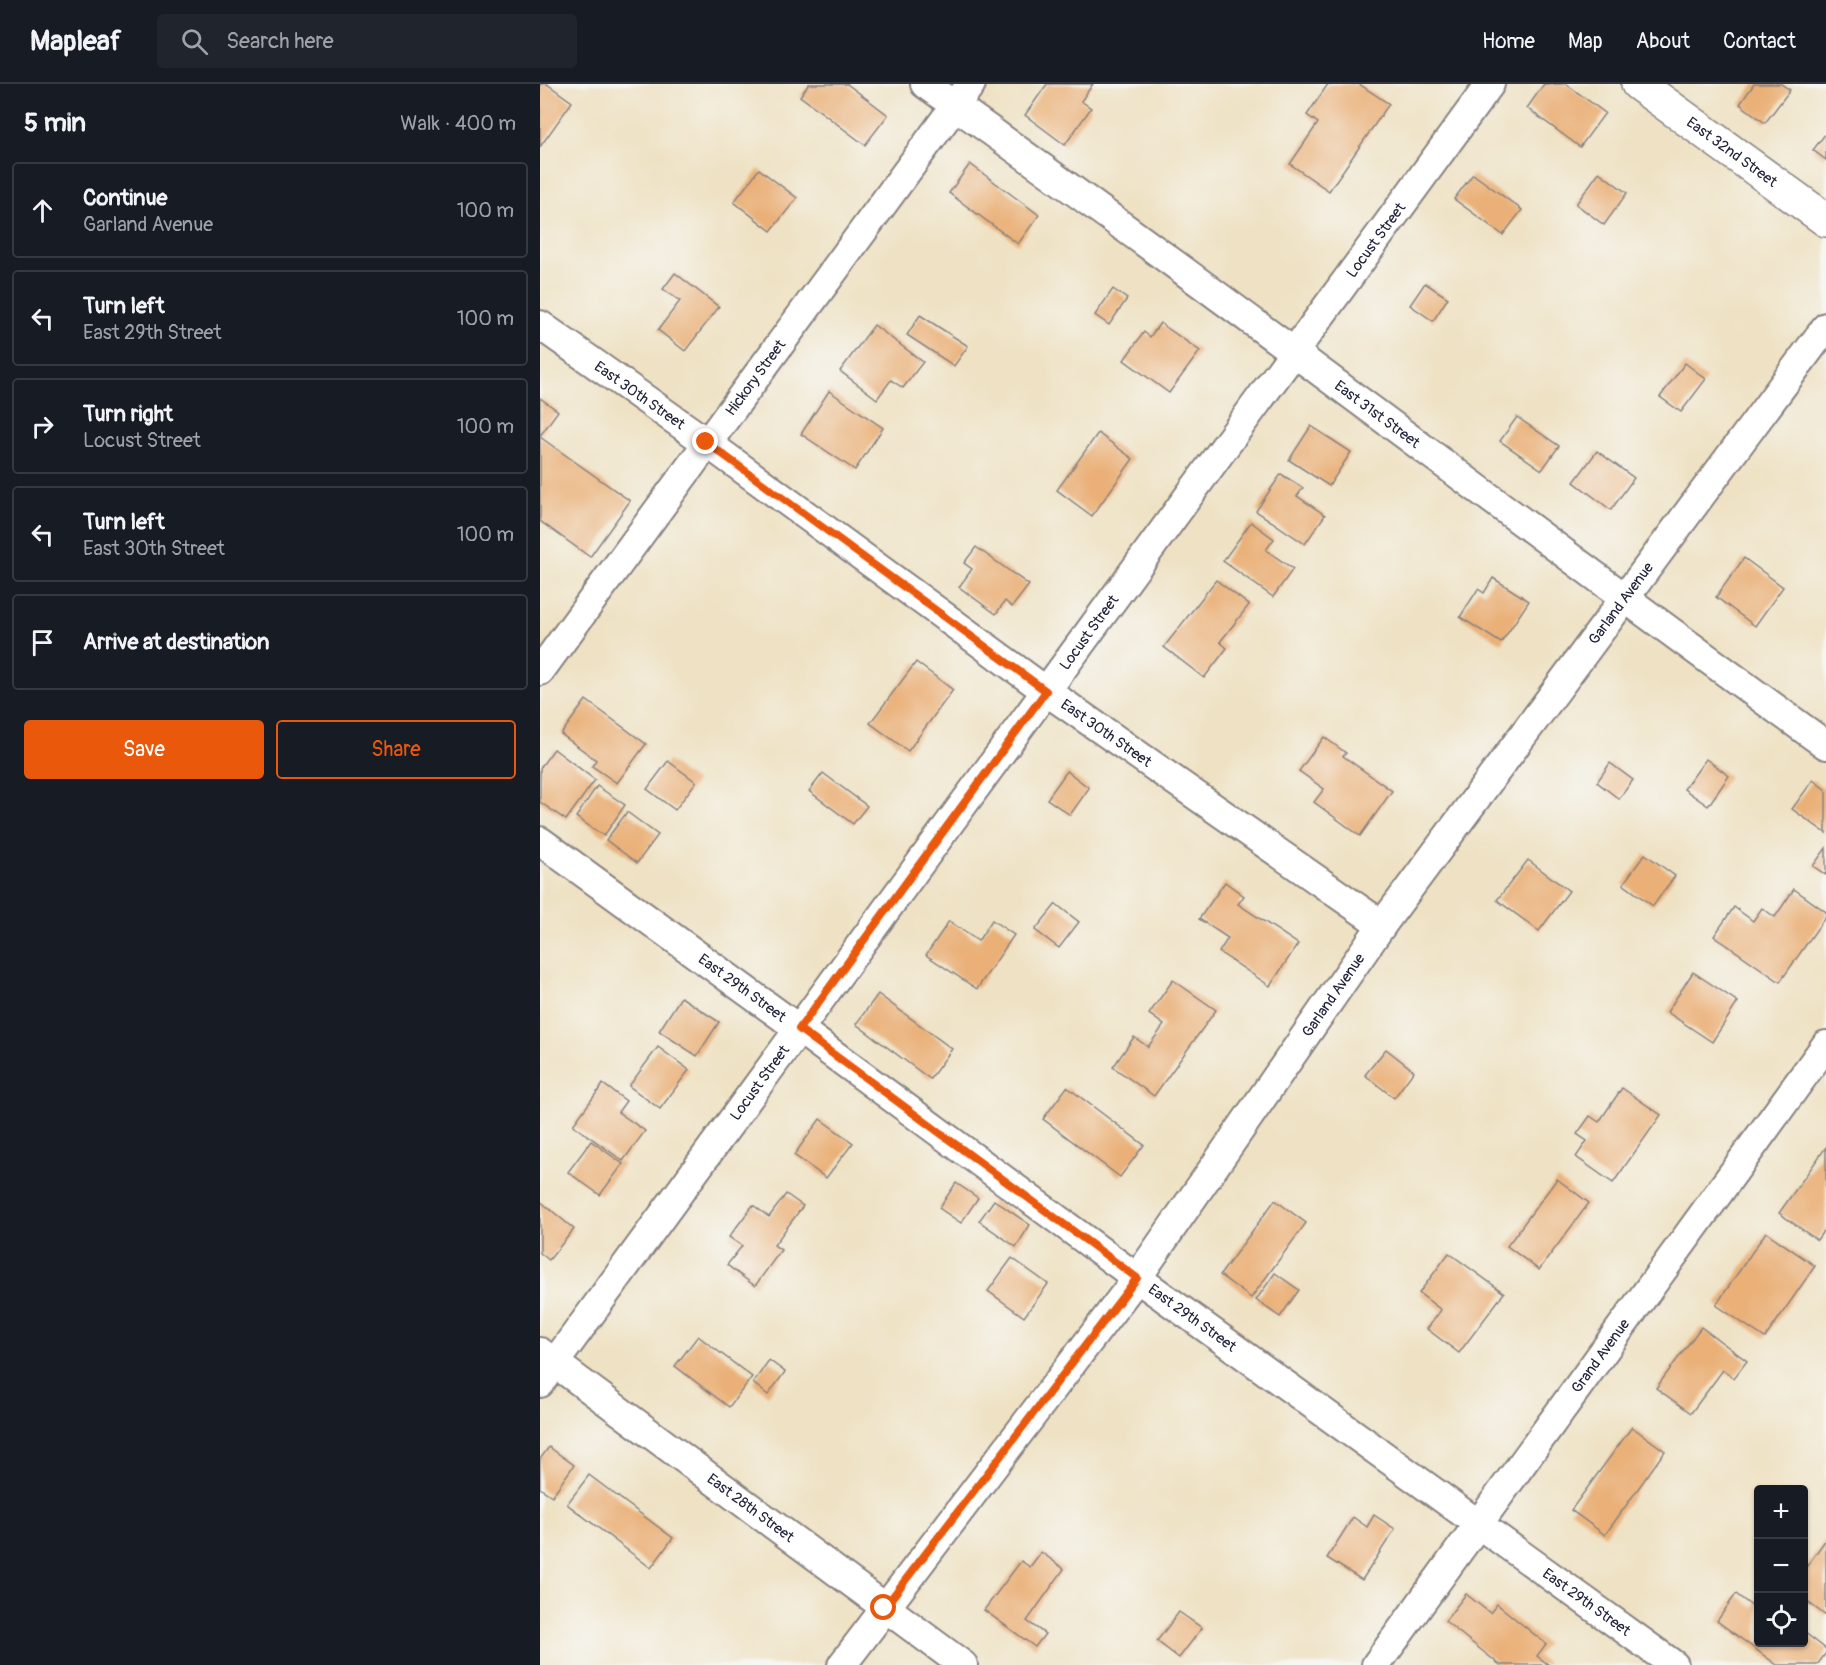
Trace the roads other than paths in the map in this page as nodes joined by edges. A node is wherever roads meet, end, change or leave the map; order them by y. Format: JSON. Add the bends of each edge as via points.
{"nodes":[{"id":1,"x":925,"y":84,"type":"edge"},
{"id":2,"x":1490,"y":84,"type":"edge"},
{"id":3,"x":1638,"y":84,"type":"edge"},
{"id":4,"x":964,"y":95,"type":"edge"},
{"id":5,"x":1826,"y":220,"type":"edge"},
{"id":6,"x":540,"y":325,"type":"edge"},
{"id":7,"x":1826,"y":327,"type":"edge"},
{"id":8,"x":1294,"y":351,"type":"junction"},
{"id":9,"x":706,"y":442,"type":"junction"},
{"id":10,"x":1625,"y":600,"type":"junction"},
{"id":11,"x":540,"y":670,"type":"edge"},
{"id":12,"x":1046,"y":691,"type":"junction"},
{"id":13,"x":1826,"y":745,"type":"edge"},
{"id":14,"x":540,"y":841,"type":"edge"},
{"id":15,"x":1382,"y":925,"type":"junction"},
{"id":16,"x":799,"y":1029,"type":"junction"},
{"id":17,"x":1826,"y":1045,"type":"edge"},
{"id":18,"x":1137,"y":1278,"type":"junction"},
{"id":19,"x":545,"y":1366,"type":"edge"},
{"id":20,"x":1478,"y":1524,"type":"junction"},
{"id":21,"x":884,"y":1608,"type":"junction"},
{"id":22,"x":842,"y":1665,"type":"edge"},
{"id":23,"x":963,"y":1665,"type":"edge"},
{"id":24,"x":1376,"y":1665,"type":"edge"},
{"id":25,"x":1674,"y":1665,"type":"edge"}],
"edges":[{"from":1,"to":4,"type":"street","name":"East 31st Street"},
{"from":2,"to":8,"type":"street","name":"Locust Street"},
{"from":3,"to":5,"type":"street","name":"East 32nd Street"},
{"from":4,"to":8,"type":"street","name":"East 31st Street"},
{"from":4,"to":9,"type":"street","name":"Hickory Street"},
{"from":6,"to":9,"type":"street","name":"East 30th Street"},
{"from":7,"to":10,"type":"street","name":"Garland Avenue"},
{"from":8,"to":10,"type":"street","name":"East 31st Street"},
{"from":8,"to":12,"type":"street","name":"Locust Street"},
{"from":9,"to":11,"type":"street","name":"Hickory Street"},
{"from":9,"to":12,"type":"street","name":"East 30th Street"},
{"from":10,"to":13,"type":"street","name":"East 31st Street"},
{"from":10,"to":15,"type":"street","name":"Garland Avenue"},
{"from":12,"to":15,"type":"street","name":"East 30th Street"},
{"from":12,"to":16,"type":"street","name":"Locust Street"},
{"from":14,"to":16,"type":"street","name":"East 29th Street"},
{"from":15,"to":18,"type":"street","name":"Garland Avenue"},
{"from":16,"to":18,"type":"street","name":"East 29th Street"},
{"from":16,"to":19,"type":"street","name":"Locust Street"},
{"from":17,"to":20,"type":"street","name":"Grand Avenue"},
{"from":18,"to":20,"type":"street","name":"East 29th Street"},
{"from":18,"to":21,"type":"street","name":"Garland Avenue"},
{"from":19,"to":21,"type":"street","name":"East 28th Street"},
{"from":20,"to":24,"type":"street","name":"Grand Avenue"},
{"from":20,"to":25,"type":"street","name":"East 29th Street"},
{"from":21,"to":22,"type":"street","name":"Garland Avenue"},
{"from":21,"to":23,"type":"street","name":"East 28th Street"}]}
